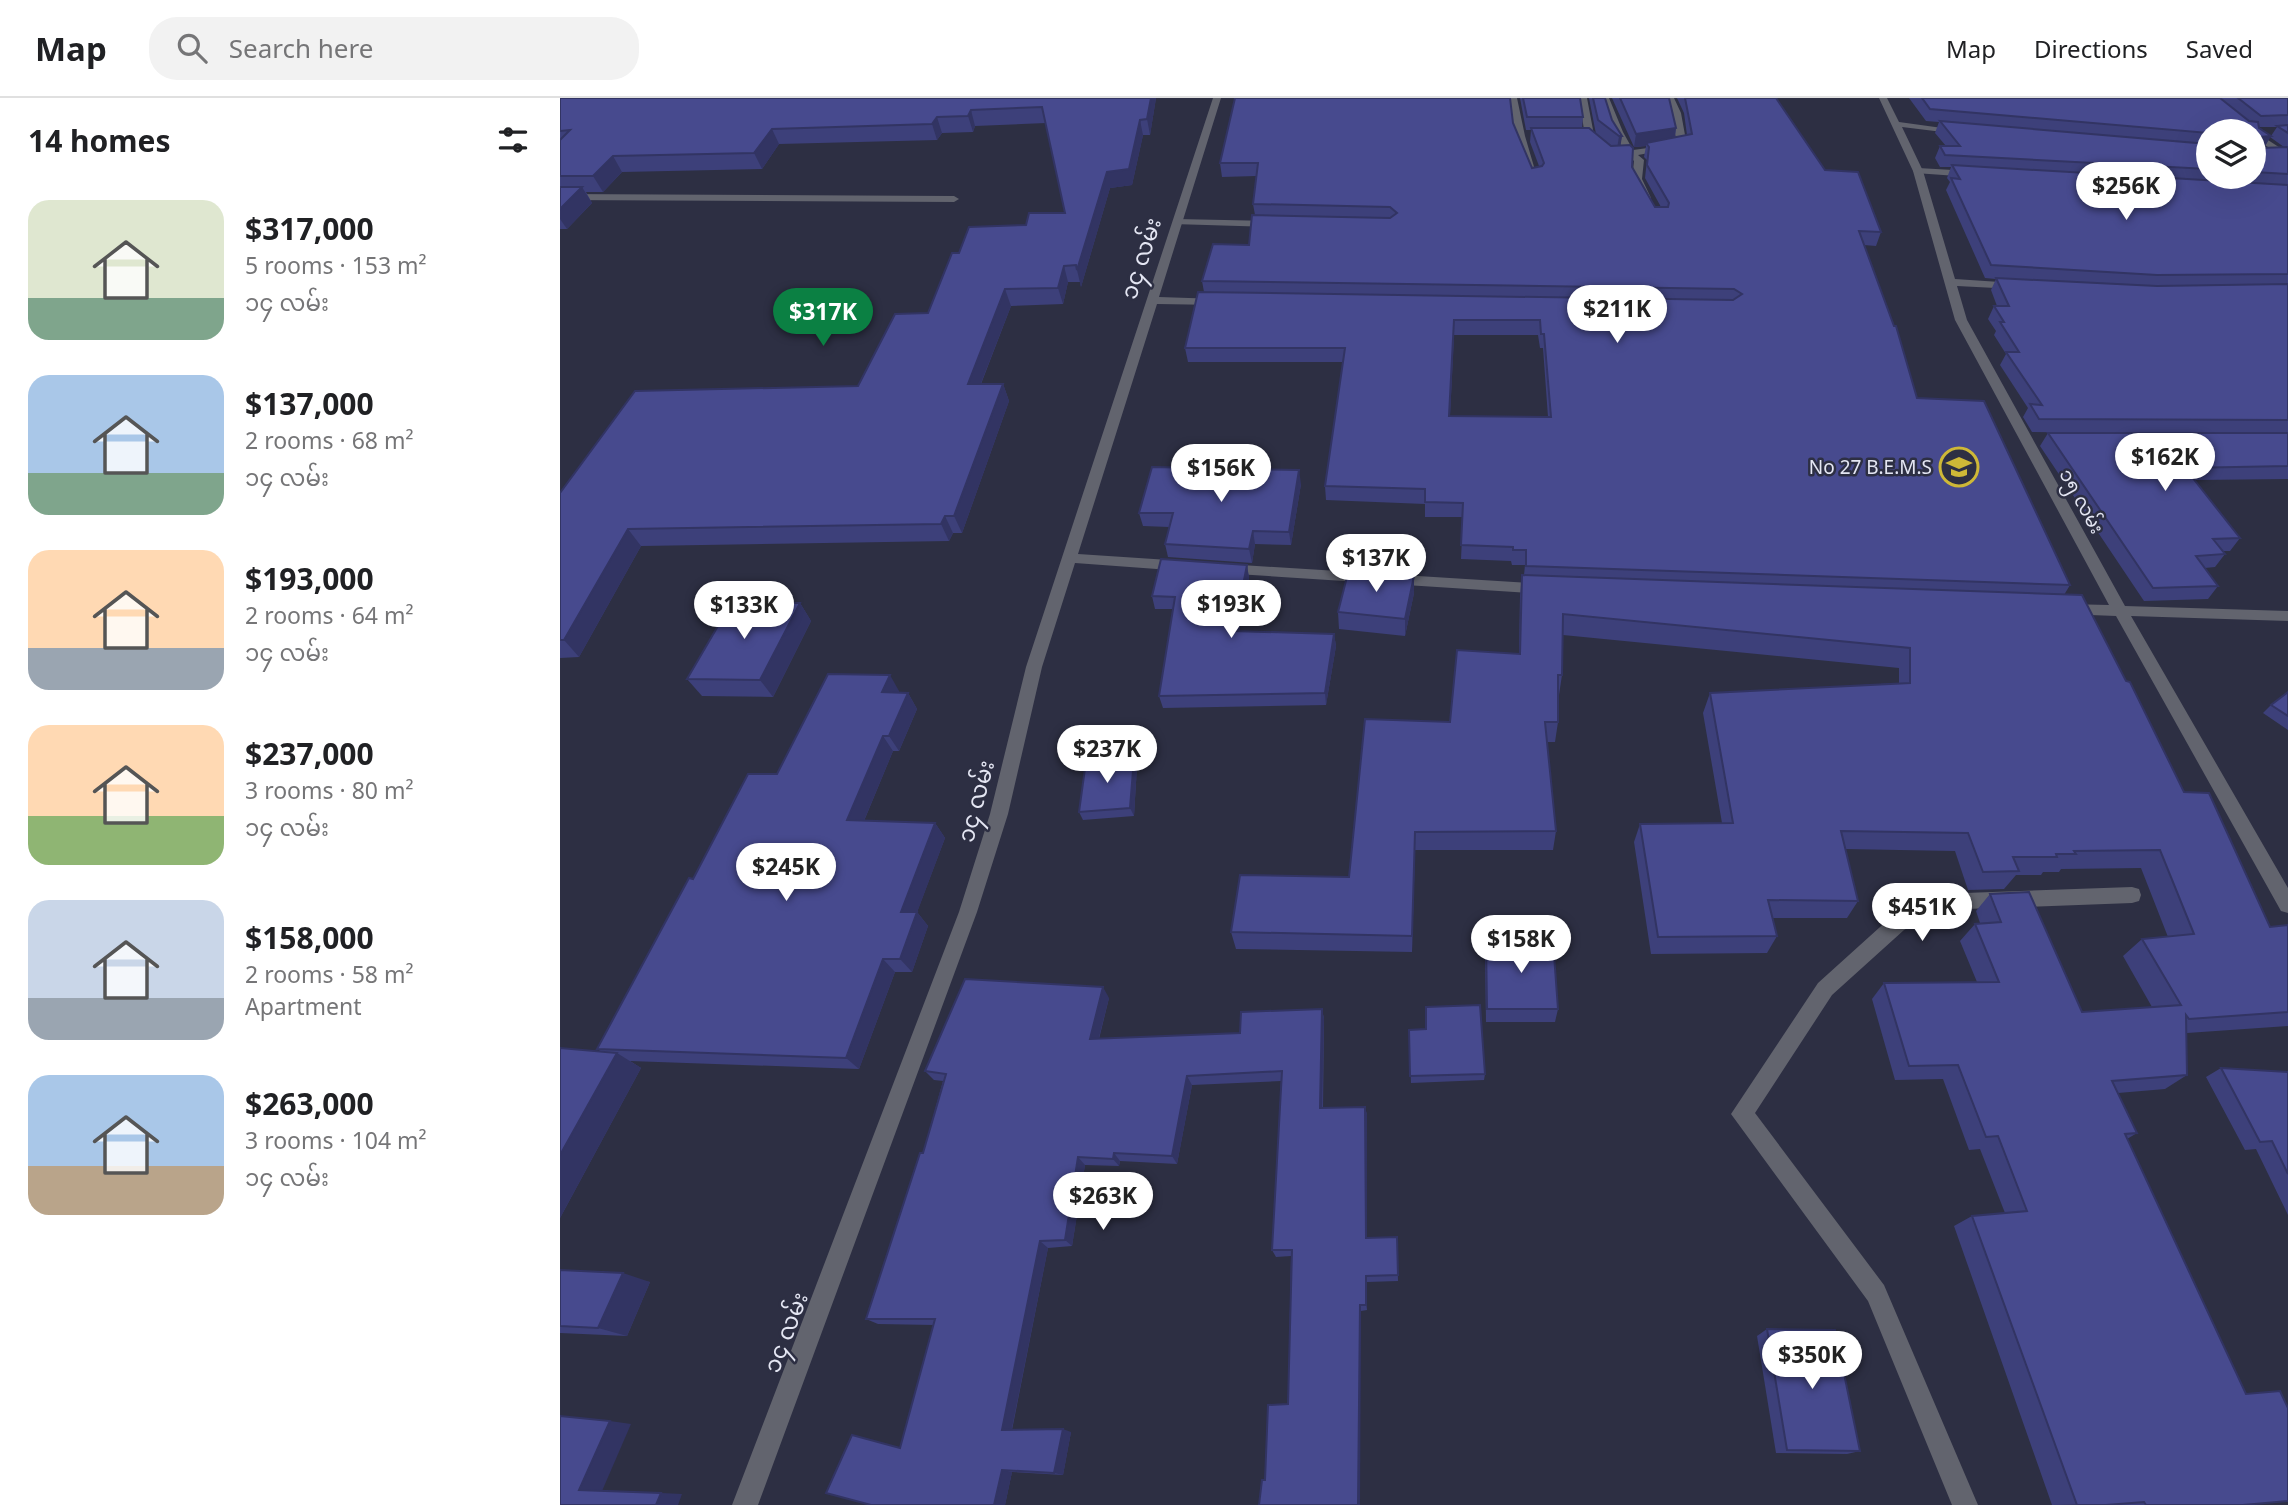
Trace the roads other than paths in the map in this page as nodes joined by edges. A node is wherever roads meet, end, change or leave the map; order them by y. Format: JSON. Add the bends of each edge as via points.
{"nodes":[{"id":1,"x":1217,"y":98,"type":"edge"},
{"id":2,"x":1513,"y":98,"type":"edge"},
{"id":3,"x":1583,"y":98,"type":"edge"},
{"id":4,"x":1605,"y":98,"type":"edge"},
{"id":5,"x":1670,"y":98,"type":"edge"},
{"id":6,"x":1883,"y":98,"type":"edge"},
{"id":7,"x":1896,"y":124,"type":"junction"},
{"id":8,"x":1969,"y":132,"type":"edge"},
{"id":9,"x":1520,"y":136,"type":"junction"},
{"id":10,"x":1531,"y":136,"type":"edge"},
{"id":11,"x":1578,"y":136,"type":"edge"},
{"id":12,"x":1590,"y":136,"type":"junction"},
{"id":13,"x":2266,"y":142,"type":"edge"},
{"id":14,"x":1631,"y":154,"type":"junction"},
{"id":15,"x":2266,"y":154,"type":"edge"},
{"id":16,"x":2285,"y":155,"type":"edge"},
{"id":17,"x":1918,"y":171,"type":"junction"},
{"id":18,"x":1987,"y":175,"type":"edge"},
{"id":19,"x":1535,"y":177,"type":"edge"},
{"id":20,"x":560,"y":197,"type":"edge"},
{"id":21,"x":954,"y":199,"type":"dead end"},
{"id":22,"x":1653,"y":209,"type":"edge"},
{"id":23,"x":1177,"y":222,"type":"junction"},
{"id":24,"x":1283,"y":224,"type":"edge"},
{"id":25,"x":1948,"y":282,"type":"junction"},
{"id":26,"x":2031,"y":287,"type":"edge"},
{"id":27,"x":1152,"y":300,"type":"junction"},
{"id":28,"x":1228,"y":302,"type":"edge"},
{"id":29,"x":1069,"y":558,"type":"junction"},
{"id":30,"x":1553,"y":589,"type":"edge"},
{"id":31,"x":2052,"y":608,"type":"edge"},
{"id":32,"x":2121,"y":611,"type":"junction"},
{"id":33,"x":2288,"y":616,"type":"edge"},
{"id":34,"x":2132,"y":895,"type":"dead end"},
{"id":35,"x":2288,"y":905,"type":"edge"},
{"id":36,"x":745,"y":1505,"type":"edge"},
{"id":37,"x":1965,"y":1505,"type":"edge"}],
"edges":[{"from":1,"to":23,"type":"street","name":"၁၄ လမ်း"},
{"from":2,"to":9,"type":"street"},
{"from":3,"to":12,"type":"street"},
{"from":4,"to":14,"type":"street"},
{"from":5,"to":14,"type":"street","via":[[1682,146]]},
{"from":6,"to":7,"type":"street","name":"၁၅ လမ်း"},
{"from":7,"to":8,"type":"street"},
{"from":7,"to":17,"type":"street","name":"၁၅ လမ်း"},
{"from":9,"to":10,"type":"street"},
{"from":9,"to":19,"type":"street"},
{"from":11,"to":12,"type":"street"},
{"from":12,"to":14,"type":"street","via":[[1614,155]]},
{"from":13,"to":16,"type":"street"},
{"from":14,"to":22,"type":"street","via":[[1639,160],[1637,179]]},
{"from":15,"to":16,"type":"street"},
{"from":17,"to":18,"type":"street"},
{"from":17,"to":25,"type":"street","name":"၁၅ လမ်း"},
{"from":20,"to":21,"type":"street"},
{"from":23,"to":24,"type":"street"},
{"from":23,"to":27,"type":"street","name":"၁၄ လမ်း"},
{"from":25,"to":26,"type":"street"},
{"from":25,"to":32,"type":"street","name":"၁၅ လမ်း","via":[[1961,320],[2033,439]]},
{"from":27,"to":28,"type":"street"},
{"from":27,"to":29,"type":"street","name":"၁၄ လမ်း"},
{"from":29,"to":30,"type":"street"},
{"from":29,"to":36,"type":"street","name":"၁၄ လမ်း","via":[[1034,667],[999,814],[968,912]]},
{"from":31,"to":32,"type":"street"},
{"from":32,"to":33,"type":"street"},
{"from":32,"to":35,"type":"street","name":"၁၅ လမ်း"},
{"from":34,"to":37,"type":"street","via":[[1937,902],[1897,924],[1825,989],[1742,1114],[1876,1293]]}]}
